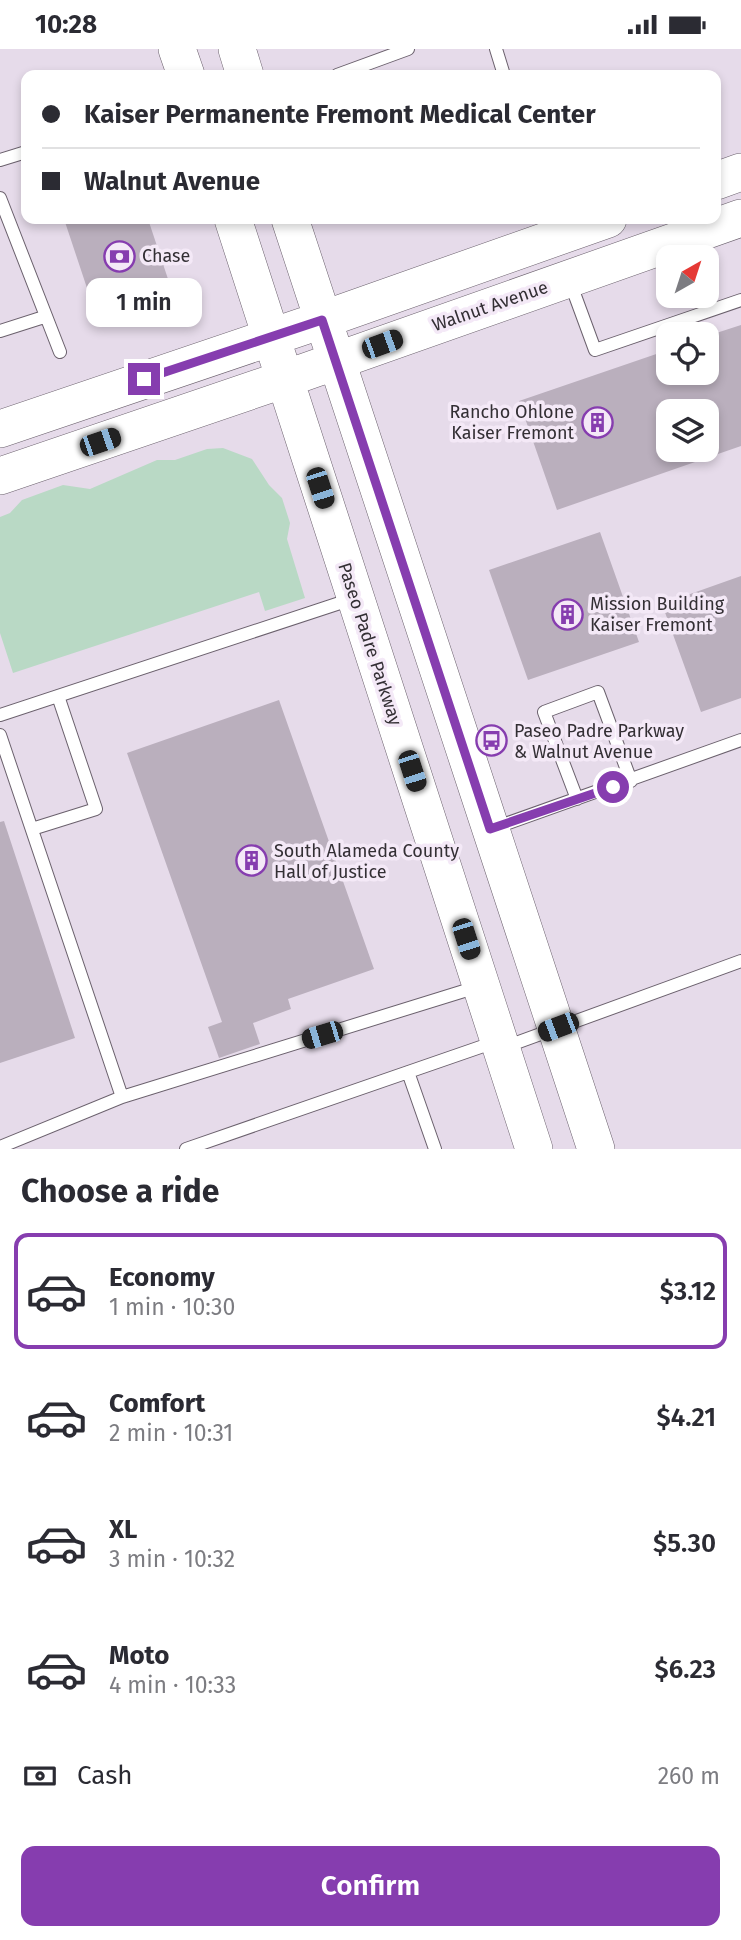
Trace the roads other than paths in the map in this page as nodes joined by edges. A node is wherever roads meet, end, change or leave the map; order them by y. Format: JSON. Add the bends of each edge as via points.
{"nodes":[{"id":1,"x":177,"y":49,"type":"edge"},
{"id":2,"x":237,"y":49,"type":"edge"},
{"id":3,"x":408,"y":49,"type":"edge"},
{"id":4,"x":496,"y":49,"type":"edge"},
{"id":5,"x":184,"y":70,"type":"edge"},
{"id":6,"x":243,"y":70,"type":"edge"},
{"id":7,"x":351,"y":70,"type":"edge"},
{"id":8,"x":502,"y":70,"type":"edge"},
{"id":9,"x":21,"y":154,"type":"edge"},
{"id":10,"x":0,"y":160,"type":"edge"},
{"id":11,"x":741,"y":172,"type":"edge"},
{"id":12,"x":721,"y":179,"type":"edge"},
{"id":13,"x":0,"y":198,"type":"edge"},
{"id":14,"x":741,"y":218,"type":"edge"},
{"id":15,"x":235,"y":224,"type":"edge"},
{"id":16,"x":292,"y":224,"type":"edge"},
{"id":17,"x":588,"y":224,"type":"edge"},
{"id":18,"x":568,"y":278,"type":"junction"},
{"id":19,"x":741,"y":300,"type":"edge"},
{"id":20,"x":44,"y":317,"type":"junction"},
{"id":21,"x":322,"y":320,"type":"junction"},
{"id":22,"x":0,"y":331,"type":"edge"},
{"id":23,"x":271,"y":336,"type":"junction"},
{"id":24,"x":60,"y":352,"type":"dead end"},
{"id":25,"x":336,"y":360,"type":"junction"},
{"id":26,"x":285,"y":379,"type":"junction"},
{"id":27,"x":0,"y":429,"type":"edge"},
{"id":28,"x":0,"y":476,"type":"edge"},
{"id":29,"x":356,"y":598,"type":"junction"},
{"id":30,"x":58,"y":696,"type":"junction"},
{"id":31,"x":0,"y":715,"type":"edge"},
{"id":32,"x":0,"y":735,"type":"edge"},
{"id":33,"x":741,"y":740,"type":"edge"},
{"id":34,"x":631,"y":781,"type":"junction"},
{"id":35,"x":577,"y":799,"type":"junction"},
{"id":36,"x":32,"y":829,"type":"junction"},
{"id":37,"x":490,"y":829,"type":"junction"},
{"id":38,"x":741,"y":961,"type":"edge"},
{"id":39,"x":481,"y":985,"type":"junction"},
{"id":40,"x":558,"y":1027,"type":"junction"},
{"id":41,"x":500,"y":1045,"type":"junction"},
{"id":42,"x":408,"y":1072,"type":"junction"},
{"id":43,"x":122,"y":1097,"type":"junction"},
{"id":44,"x":0,"y":1147,"type":"edge"},
{"id":45,"x":186,"y":1149,"type":"edge"},
{"id":46,"x":435,"y":1149,"type":"edge"},
{"id":47,"x":534,"y":1149,"type":"edge"},
{"id":48,"x":596,"y":1149,"type":"edge"}],
"edges":[{"from":1,"to":5,"type":"main road"},
{"from":2,"to":6,"type":"main road"},
{"from":3,"to":7,"type":"lane"},
{"from":4,"to":8,"type":"lane"},
{"from":9,"to":10,"type":"lane"},
{"from":11,"to":12,"type":"main road"},
{"from":13,"to":20,"type":"lane"},
{"from":14,"to":18,"type":"main road","name":"Walnut Avenue"},
{"from":15,"to":23,"type":"main road","name":"Paseo Padre Parkway"},
{"from":16,"to":21,"type":"main road"},
{"from":17,"to":21,"type":"main road","via":[[555,232]]},
{"from":18,"to":19,"type":"lane","via":[[595,350]]},
{"from":18,"to":25,"type":"main road","name":"Walnut Avenue"},
{"from":20,"to":22,"type":"lane"},
{"from":20,"to":24,"type":"lane"},
{"from":21,"to":23,"type":"main road"},
{"from":21,"to":25,"type":"main road"},
{"from":23,"to":26,"type":"main road","name":"Paseo Padre Parkway"},
{"from":23,"to":27,"type":"main road"},
{"from":25,"to":26,"type":"main road","name":"Walnut Avenue"},
{"from":25,"to":37,"type":"main road"},
{"from":26,"to":28,"type":"main road","name":"Walnut Avenue"},
{"from":26,"to":29,"type":"main road","name":"Paseo Padre Parkway"},
{"from":29,"to":30,"type":"lane"},
{"from":29,"to":39,"type":"main road","name":"Paseo Padre Parkway"},
{"from":30,"to":31,"type":"lane"},
{"from":30,"to":36,"type":"lane","via":[[96,809]]},
{"from":32,"to":36,"type":"lane"},
{"from":33,"to":34,"type":"lane"},
{"from":34,"to":35,"type":"lane"},
{"from":34,"to":35,"type":"lane","via":[[598,692],[544,712]]},
{"from":35,"to":37,"type":"lane"},
{"from":36,"to":43,"type":"lane"},
{"from":37,"to":40,"type":"main road"},
{"from":38,"to":40,"type":"lane"},
{"from":39,"to":41,"type":"main road","name":"Paseo Padre Parkway"},
{"from":39,"to":43,"type":"lane"},
{"from":40,"to":41,"type":"lane"},
{"from":40,"to":48,"type":"main road"},
{"from":41,"to":42,"type":"lane"},
{"from":41,"to":47,"type":"main road","name":"Paseo Padre Parkway"},
{"from":42,"to":45,"type":"lane"},
{"from":42,"to":46,"type":"lane"},
{"from":43,"to":44,"type":"lane"}]}
